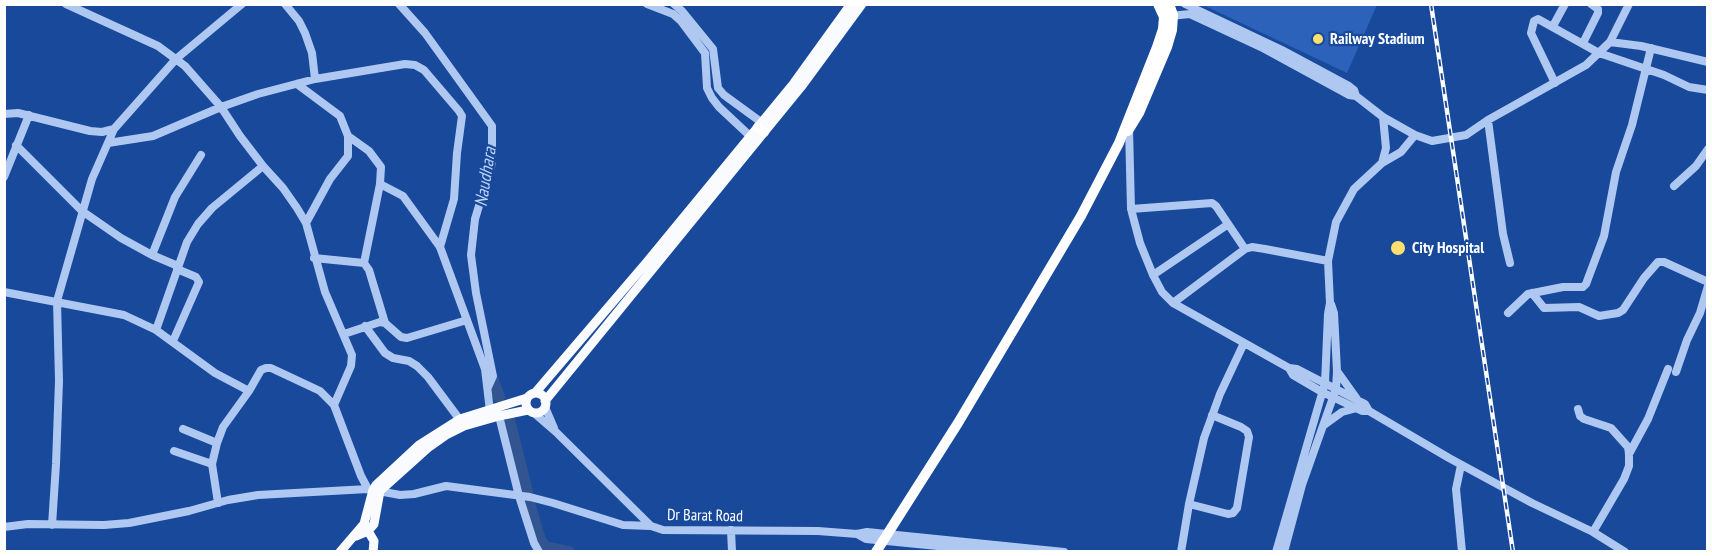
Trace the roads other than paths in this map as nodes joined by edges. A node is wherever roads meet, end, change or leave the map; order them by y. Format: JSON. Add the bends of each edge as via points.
{"nodes":[{"id":1,"x":66,"y":4,"type":"edge"},
{"id":2,"x":242,"y":4,"type":"edge"},
{"id":3,"x":285,"y":4,"type":"edge"},
{"id":4,"x":399,"y":4,"type":"edge"},
{"id":5,"x":647,"y":4,"type":"edge"},
{"id":6,"x":674,"y":4,"type":"edge"},
{"id":7,"x":851,"y":4,"type":"edge"},
{"id":8,"x":862,"y":4,"type":"edge"},
{"id":9,"x":1185,"y":4,"type":"edge"},
{"id":10,"x":1564,"y":4,"type":"edge"},
{"id":11,"x":1591,"y":4,"type":"edge"},
{"id":12,"x":1629,"y":4,"type":"edge"},
{"id":13,"x":1167,"y":8,"type":"edge"},
{"id":14,"x":1553,"y":26,"type":"junction"},
{"id":15,"x":1610,"y":42,"type":"junction"},
{"id":16,"x":1583,"y":44,"type":"junction"},
{"id":17,"x":1651,"y":48,"type":"junction"},
{"id":18,"x":1599,"y":53,"type":"junction"},
{"id":19,"x":176,"y":59,"type":"junction"},
{"id":20,"x":1707,"y":62,"type":"edge"},
{"id":21,"x":1645,"y":68,"type":"junction"},
{"id":22,"x":315,"y":79,"type":"junction"},
{"id":23,"x":1555,"y":83,"type":"junction"},
{"id":24,"x":297,"y":84,"type":"junction"},
{"id":25,"x":1707,"y":90,"type":"edge"},
{"id":26,"x":1356,"y":96,"type":"junction"},
{"id":27,"x":222,"y":107,"type":"junction"},
{"id":28,"x":4,"y":114,"type":"edge"},
{"id":29,"x":29,"y":115,"type":"junction"},
{"id":30,"x":1383,"y":117,"type":"junction"},
{"id":31,"x":1488,"y":120,"type":"junction"},
{"id":32,"x":1128,"y":126,"type":"junction"},
{"id":33,"x":761,"y":127,"type":"junction"},
{"id":34,"x":114,"y":129,"type":"junction"},
{"id":35,"x":1415,"y":135,"type":"junction"},
{"id":36,"x":348,"y":136,"type":"junction"},
{"id":37,"x":750,"y":136,"type":"junction"},
{"id":38,"x":108,"y":143,"type":"junction"},
{"id":39,"x":16,"y":146,"type":"junction"},
{"id":40,"x":1707,"y":149,"type":"edge"},
{"id":41,"x":201,"y":155,"type":"dead end"},
{"id":42,"x":1382,"y":163,"type":"junction"},
{"id":43,"x":263,"y":166,"type":"junction"},
{"id":44,"x":4,"y":177,"type":"edge"},
{"id":45,"x":380,"y":184,"type":"junction"},
{"id":46,"x":1674,"y":186,"type":"dead end"},
{"id":47,"x":1131,"y":209,"type":"junction"},
{"id":48,"x":82,"y":211,"type":"junction"},
{"id":49,"x":306,"y":223,"type":"junction"},
{"id":50,"x":1227,"y":225,"type":"junction"},
{"id":51,"x":440,"y":247,"type":"junction"},
{"id":52,"x":1245,"y":249,"type":"junction"},
{"id":53,"x":152,"y":255,"type":"junction"},
{"id":54,"x":315,"y":258,"type":"junction"},
{"id":55,"x":1328,"y":261,"type":"junction"},
{"id":56,"x":364,"y":263,"type":"junction"},
{"id":57,"x":1510,"y":263,"type":"dead end"},
{"id":58,"x":177,"y":267,"type":"junction"},
{"id":59,"x":1153,"y":275,"type":"junction"},
{"id":60,"x":1707,"y":282,"type":"edge"},
{"id":61,"x":1707,"y":286,"type":"edge"},
{"id":62,"x":4,"y":292,"type":"edge"},
{"id":63,"x":1532,"y":293,"type":"junction"},
{"id":64,"x":57,"y":301,"type":"junction"},
{"id":65,"x":1173,"y":303,"type":"junction"},
{"id":66,"x":1330,"y":303,"type":"junction"},
{"id":67,"x":1508,"y":314,"type":"dead end"},
{"id":68,"x":467,"y":320,"type":"junction"},
{"id":69,"x":385,"y":323,"type":"junction"},
{"id":70,"x":365,"y":326,"type":"junction"},
{"id":71,"x":156,"y":330,"type":"junction"},
{"id":72,"x":344,"y":333,"type":"junction"},
{"id":73,"x":173,"y":341,"type":"junction"},
{"id":74,"x":1244,"y":343,"type":"junction"},
{"id":75,"x":1337,"y":370,"type":"junction"},
{"id":76,"x":488,"y":387,"type":"junction"},
{"id":77,"x":1324,"y":387,"type":"junction"},
{"id":78,"x":249,"y":391,"type":"junction"},
{"id":79,"x":1334,"y":393,"type":"junction"},
{"id":80,"x":531,"y":396,"type":"junction"},
{"id":81,"x":545,"y":404,"type":"junction"},
{"id":82,"x":1357,"y":404,"type":"junction"},
{"id":83,"x":334,"y":405,"type":"junction"},
{"id":84,"x":1578,"y":409,"type":"dead end"},
{"id":85,"x":531,"y":412,"type":"junction"},
{"id":86,"x":495,"y":413,"type":"junction"},
{"id":87,"x":1212,"y":415,"type":"junction"},
{"id":88,"x":462,"y":423,"type":"junction"},
{"id":89,"x":1322,"y":428,"type":"junction"},
{"id":90,"x":183,"y":429,"type":"dead end"},
{"id":91,"x":556,"y":432,"type":"junction"},
{"id":92,"x":217,"y":443,"type":"junction"},
{"id":93,"x":174,"y":451,"type":"dead end"},
{"id":94,"x":1629,"y":454,"type":"junction"},
{"id":95,"x":212,"y":464,"type":"junction"},
{"id":96,"x":1461,"y":465,"type":"junction"},
{"id":97,"x":374,"y":490,"type":"junction"},
{"id":98,"x":519,"y":496,"type":"junction"},
{"id":99,"x":218,"y":503,"type":"junction"},
{"id":100,"x":1189,"y":504,"type":"junction"},
{"id":101,"x":52,"y":525,"type":"junction"},
{"id":102,"x":651,"y":526,"type":"junction"},
{"id":103,"x":4,"y":527,"type":"edge"},
{"id":104,"x":366,"y":528,"type":"junction"},
{"id":105,"x":731,"y":530,"type":"junction"},
{"id":106,"x":1593,"y":532,"type":"junction"},
{"id":107,"x":885,"y":537,"type":"junction"},
{"id":108,"x":340,"y":552,"type":"edge"},
{"id":109,"x":373,"y":552,"type":"edge"},
{"id":110,"x":539,"y":552,"type":"edge"},
{"id":111,"x":732,"y":552,"type":"edge"},
{"id":112,"x":876,"y":552,"type":"edge"},
{"id":113,"x":999,"y":552,"type":"edge"},
{"id":114,"x":1064,"y":552,"type":"edge"},
{"id":115,"x":1181,"y":552,"type":"edge"},
{"id":116,"x":1276,"y":552,"type":"edge"},
{"id":117,"x":1284,"y":552,"type":"edge"},
{"id":118,"x":1462,"y":552,"type":"edge"},
{"id":119,"x":1625,"y":552,"type":"edge"}],
"edges":[{"from":1,"to":19,"type":"street","via":[[133,33]]},
{"from":2,"to":19,"type":"street"},
{"from":3,"to":22,"type":"street","via":[[305,33]]},
{"from":4,"to":76,"type":"street","via":[[425,33],[492,126],[492,163],[475,219],[471,255],[493,376]]},
{"from":5,"to":37,"type":"street","via":[[681,21],[705,53],[707,88],[712,98]]},
{"from":6,"to":33,"type":"street","via":[[713,49],[718,88]]},
{"from":7,"to":33,"type":"main road"},
{"from":8,"to":33,"type":"main road","via":[[801,87]]},
{"from":9,"to":26,"type":"street","via":[[1349,86]]},
{"from":10,"to":14,"type":"street"},
{"from":11,"to":16,"type":"street","via":[[1598,13]]},
{"from":12,"to":15,"type":"street"},
{"from":13,"to":26,"type":"street","via":[[1190,14],[1261,47]]},
{"from":13,"to":32,"type":"highway","via":[[1163,30]]},
{"from":14,"to":16,"type":"street"},
{"from":14,"to":23,"type":"street","via":[[1538,19],[1531,33]]},
{"from":15,"to":17,"type":"street"},
{"from":15,"to":18,"type":"street"},
{"from":16,"to":18,"type":"street"},
{"from":17,"to":20,"type":"street"},
{"from":17,"to":21,"type":"street"},
{"from":18,"to":21,"type":"street"},
{"from":18,"to":23,"type":"street"},
{"from":19,"to":27,"type":"street"},
{"from":19,"to":34,"type":"street"},
{"from":21,"to":25,"type":"street","via":[[1689,87]]},
{"from":21,"to":63,"type":"street","via":[[1616,172],[1604,236],[1586,284]]},
{"from":22,"to":24,"type":"street"},
{"from":22,"to":51,"type":"street","via":[[415,65],[424,70],[459,111],[462,117],[454,199]]},
{"from":23,"to":31,"type":"street"},
{"from":24,"to":27,"type":"street"},
{"from":24,"to":36,"type":"street","via":[[340,116]]},
{"from":26,"to":30,"type":"street"},
{"from":27,"to":38,"type":"street","via":[[153,136]]},
{"from":27,"to":43,"type":"street"},
{"from":28,"to":29,"type":"street"},
{"from":29,"to":34,"type":"street","via":[[90,131]]},
{"from":29,"to":39,"type":"street"},
{"from":30,"to":35,"type":"street"},
{"from":30,"to":42,"type":"street","via":[[1386,148]]},
{"from":31,"to":35,"type":"street","via":[[1466,135],[1432,141]]},
{"from":31,"to":57,"type":"street"},
{"from":32,"to":47,"type":"street"},
{"from":32,"to":107,"type":"highway","via":[[1081,216]]},
{"from":33,"to":37,"type":"main road"},
{"from":33,"to":81,"type":"main road"},
{"from":34,"to":38,"type":"street"},
{"from":35,"to":42,"type":"street","via":[[1401,152]]},
{"from":36,"to":45,"type":"street","via":[[369,151],[381,167]]},
{"from":36,"to":49,"type":"street","via":[[348,156],[330,179]]},
{"from":37,"to":80,"type":"main road"},
{"from":38,"to":48,"type":"street"},
{"from":39,"to":44,"type":"street"},
{"from":39,"to":48,"type":"street"},
{"from":40,"to":46,"type":"street","via":[[1696,166]]},
{"from":41,"to":53,"type":"street","via":[[176,197]]},
{"from":42,"to":55,"type":"street","via":[[1354,189],[1336,222]]},
{"from":43,"to":49,"type":"street"},
{"from":43,"to":58,"type":"street","via":[[198,224]]},
{"from":45,"to":51,"type":"street","via":[[403,196]]},
{"from":45,"to":56,"type":"street"},
{"from":47,"to":50,"type":"street","via":[[1212,203]]},
{"from":47,"to":59,"type":"street"},
{"from":48,"to":53,"type":"street"},
{"from":48,"to":64,"type":"street"},
{"from":49,"to":54,"type":"street"},
{"from":50,"to":52,"type":"street"},
{"from":50,"to":59,"type":"street"},
{"from":51,"to":68,"type":"street"},
{"from":52,"to":55,"type":"street"},
{"from":52,"to":65,"type":"street"},
{"from":53,"to":58,"type":"street"},
{"from":54,"to":56,"type":"street"},
{"from":54,"to":72,"type":"street"},
{"from":55,"to":66,"type":"street"},
{"from":56,"to":69,"type":"street"},
{"from":58,"to":71,"type":"street"},
{"from":58,"to":73,"type":"street","via":[[199,282]]},
{"from":59,"to":65,"type":"street"},
{"from":60,"to":63,"type":"street","via":[[1658,262],[1623,310],[1599,316],[1579,307],[1544,308]]},
{"from":61,"to":94,"type":"street","via":[[1700,313]]},
{"from":62,"to":64,"type":"street"},
{"from":63,"to":67,"type":"street"},
{"from":64,"to":71,"type":"street","via":[[124,315]]},
{"from":64,"to":101,"type":"street","via":[[59,381]]},
{"from":65,"to":74,"type":"street"},
{"from":66,"to":75,"type":"street","via":[[1334,312]]},
{"from":66,"to":77,"type":"street"},
{"from":68,"to":69,"type":"street","via":[[407,338],[401,338]]},
{"from":68,"to":76,"type":"street"},
{"from":69,"to":70,"type":"street"},
{"from":70,"to":72,"type":"street"},
{"from":70,"to":88,"type":"street","via":[[385,352],[417,366]]},
{"from":71,"to":73,"type":"street"},
{"from":72,"to":83,"type":"street","via":[[352,355],[351,366]]},
{"from":73,"to":78,"type":"street","via":[[215,373]]},
{"from":74,"to":77,"type":"street","via":[[1288,368],[1293,375]]},
{"from":74,"to":87,"type":"street"},
{"from":75,"to":79,"type":"street"},
{"from":75,"to":82,"type":"street"},
{"from":76,"to":86,"type":"street"},
{"from":77,"to":79,"type":"street"},
{"from":77,"to":116,"type":"street"},
{"from":78,"to":83,"type":"street","via":[[261,370],[271,368],[320,391]]},
{"from":78,"to":92,"type":"street","via":[[223,427]]},
{"from":79,"to":82,"type":"street"},
{"from":79,"to":89,"type":"street"},
{"from":80,"to":81,"type":"main road","via":[[542,395]]},
{"from":80,"to":85,"type":"main road","via":[[526,404]]},
{"from":80,"to":86,"type":"main road"},
{"from":81,"to":85,"type":"main road","via":[[540,412]]},
{"from":81,"to":91,"type":"street","name":"Dr Barat Road"},
{"from":82,"to":89,"type":"street"},
{"from":82,"to":96,"type":"street","via":[[1365,404],[1370,411]]},
{"from":83,"to":97,"type":"street","via":[[358,468]]},
{"from":84,"to":94,"type":"street","via":[[1584,419],[1611,428],[1628,447]]},
{"from":85,"to":86,"type":"main road"},
{"from":85,"to":91,"type":"street","name":"Dr Barat Road"},
{"from":86,"to":88,"type":"main road"},
{"from":86,"to":98,"type":"street"},
{"from":87,"to":100,"type":"street"},
{"from":87,"to":100,"type":"street","via":[[1241,427],[1249,437],[1237,508],[1228,514]]},
{"from":88,"to":97,"type":"main road"},
{"from":89,"to":117,"type":"street"},
{"from":90,"to":92,"type":"street"},
{"from":91,"to":102,"type":"street","name":"Dr Barat Road"},
{"from":92,"to":95,"type":"street"},
{"from":93,"to":95,"type":"street"},
{"from":94,"to":106,"type":"street","via":[[1624,479]]},
{"from":95,"to":99,"type":"street"},
{"from":96,"to":106,"type":"street"},
{"from":96,"to":118,"type":"street","via":[[1456,489]]},
{"from":97,"to":98,"type":"street","via":[[400,495],[446,486]]},
{"from":97,"to":99,"type":"street","via":[[258,495]]},
{"from":97,"to":104,"type":"main road","via":[[376,517]]},
{"from":98,"to":102,"type":"street","via":[[623,525]]},
{"from":98,"to":110,"type":"street"},
{"from":99,"to":101,"type":"street","via":[[129,523]]},
{"from":100,"to":115,"type":"street"},
{"from":101,"to":103,"type":"street"},
{"from":102,"to":105,"type":"street","name":"Dr Barat Road","via":[[663,530]]},
{"from":104,"to":108,"type":"main road"},
{"from":104,"to":109,"type":"main road","via":[[374,542]]},
{"from":105,"to":107,"type":"street","name":"Dr Barat Road"},
{"from":105,"to":111,"type":"street"},
{"from":106,"to":119,"type":"street"},
{"from":107,"to":112,"type":"highway"},
{"from":107,"to":113,"type":"street","name":"Dr Barat Road"},
{"from":107,"to":114,"type":"street","name":"Dr Barat Road"}]}
